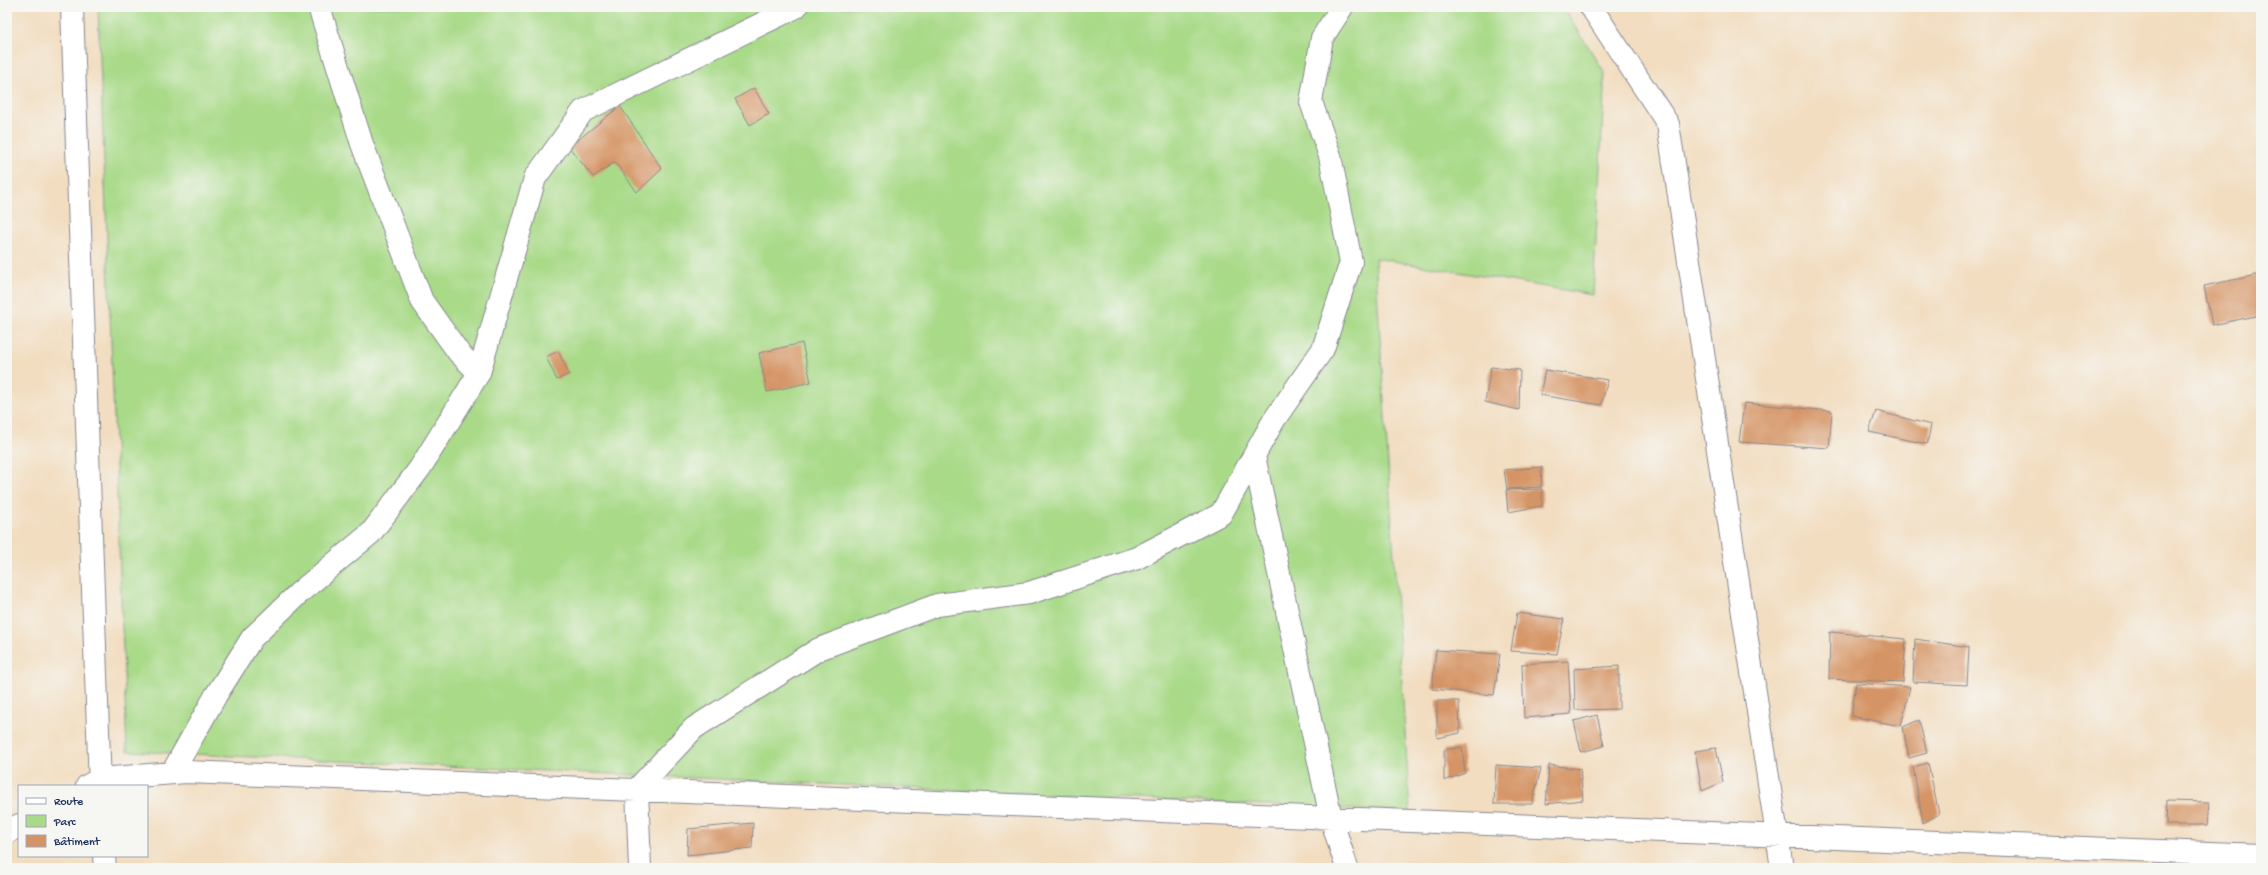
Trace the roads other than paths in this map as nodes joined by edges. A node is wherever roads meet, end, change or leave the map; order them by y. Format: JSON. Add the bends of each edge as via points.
{"nodes":[{"id":1,"x":72,"y":7,"type":"edge"},
{"id":2,"x":318,"y":7,"type":"edge"},
{"id":3,"x":796,"y":7,"type":"edge"},
{"id":4,"x":1342,"y":7,"type":"edge"},
{"id":5,"x":1591,"y":7,"type":"edge"},
{"id":6,"x":478,"y":373,"type":"junction"},
{"id":7,"x":1254,"y":456,"type":"junction"},
{"id":8,"x":172,"y":773,"type":"junction"},
{"id":9,"x":96,"y":784,"type":"edge"},
{"id":10,"x":637,"y":790,"type":"junction"},
{"id":11,"x":1331,"y":818,"type":"junction"},
{"id":12,"x":18,"y":826,"type":"edge"},
{"id":13,"x":7,"y":833,"type":"edge"},
{"id":14,"x":1777,"y":836,"type":"junction"},
{"id":15,"x":2261,"y":855,"type":"edge"},
{"id":16,"x":104,"y":857,"type":"edge"},
{"id":17,"x":105,"y":868,"type":"edge"},
{"id":18,"x":640,"y":868,"type":"edge"},
{"id":19,"x":1347,"y":868,"type":"edge"},
{"id":20,"x":1782,"y":868,"type":"edge"}],
"edges":[{"from":1,"to":9,"type":"street"},
{"from":2,"to":6,"type":"street","via":[[362,144],[422,301],[459,353]]},
{"from":3,"to":6,"type":"street","via":[[583,110],[535,178]]},
{"from":4,"to":7,"type":"street","via":[[1322,38],[1311,102],[1330,156],[1350,262],[1323,349],[1274,420]]},
{"from":5,"to":14,"type":"street","via":[[1668,124]]},
{"from":6,"to":8,"type":"street","via":[[420,468],[371,533],[300,592],[252,638]]},
{"from":7,"to":10,"type":"street","via":[[1221,514],[1137,558],[1029,593],[937,605],[819,649],[694,728]]},
{"from":7,"to":11,"type":"street"},
{"from":8,"to":9,"type":"street"},
{"from":8,"to":10,"type":"street"},
{"from":10,"to":11,"type":"street"},
{"from":10,"to":18,"type":"street"},
{"from":11,"to":14,"type":"street"},
{"from":11,"to":19,"type":"street"},
{"from":12,"to":13,"type":"street"},
{"from":14,"to":15,"type":"street"},
{"from":14,"to":20,"type":"street"},
{"from":16,"to":17,"type":"street"}]}
